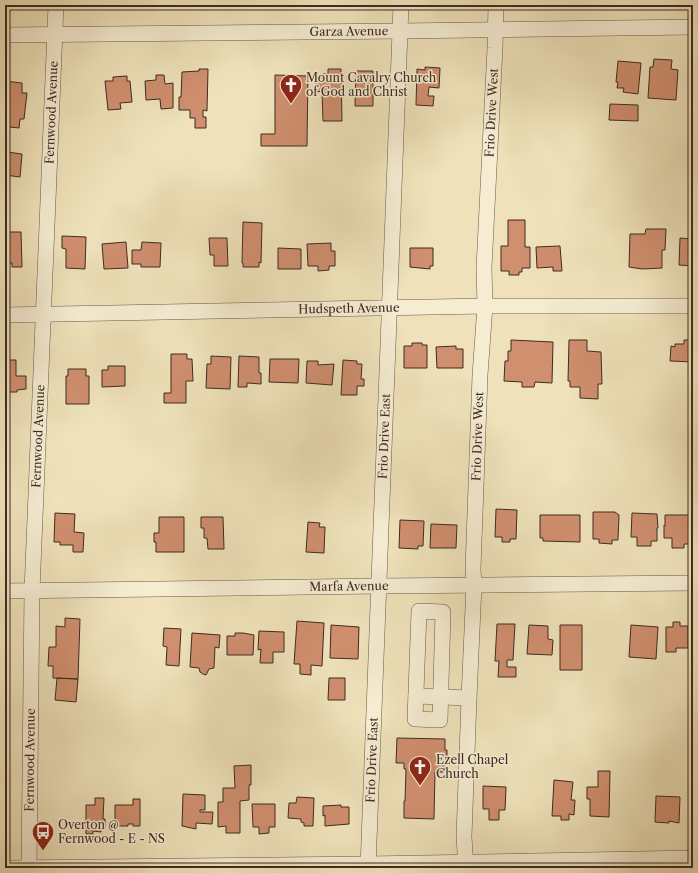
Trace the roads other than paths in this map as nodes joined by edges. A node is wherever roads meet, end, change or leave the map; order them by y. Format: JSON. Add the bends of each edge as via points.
{"nodes":[{"id":1,"x":56,"y":5,"type":"edge"},
{"id":2,"x":401,"y":5,"type":"edge"},
{"id":3,"x":496,"y":5,"type":"edge"},
{"id":4,"x":693,"y":27,"type":"edge"},
{"id":5,"x":495,"y":30,"type":"junction"},
{"id":6,"x":401,"y":31,"type":"junction"},
{"id":7,"x":55,"y":34,"type":"junction"},
{"id":8,"x":5,"y":35,"type":"edge"},
{"id":9,"x":485,"y":306,"type":"junction"},
{"id":10,"x":693,"y":306,"type":"edge"},
{"id":11,"x":390,"y":307,"type":"junction"},
{"id":12,"x":5,"y":315,"type":"edge"},
{"id":13,"x":44,"y":315,"type":"junction"},
{"id":14,"x":693,"y":583,"type":"edge"},
{"id":15,"x":474,"y":585,"type":"junction"},
{"id":16,"x":379,"y":586,"type":"junction"},
{"id":17,"x":5,"y":591,"type":"edge"},
{"id":18,"x":32,"y":591,"type":"junction"},
{"id":19,"x":416,"y":696,"type":"junction"},
{"id":20,"x":440,"y":697,"type":"junction"},
{"id":21,"x":469,"y":698,"type":"junction"},
{"id":22,"x":693,"y":858,"type":"edge"},
{"id":23,"x":466,"y":865,"type":"edge"},
{"id":24,"x":368,"y":866,"type":"edge"},
{"id":25,"x":10,"y":868,"type":"edge"},
{"id":26,"x":29,"y":868,"type":"edge"}],
"edges":[{"from":1,"to":7,"type":"street","name":"Fernwood Avenue"},
{"from":2,"to":6,"type":"street","name":"Frio Drive East"},
{"from":3,"to":5,"type":"street","name":"Frio Drive West"},
{"from":4,"to":5,"type":"street","name":"Garza Avenue"},
{"from":5,"to":6,"type":"street","name":"Garza Avenue"},
{"from":5,"to":9,"type":"street","name":"Frio Drive West","via":[[484,268]]},
{"from":6,"to":7,"type":"street","name":"Garza Avenue"},
{"from":6,"to":11,"type":"street","name":"Frio Drive East"},
{"from":7,"to":8,"type":"street","name":"Garza Avenue"},
{"from":7,"to":13,"type":"street","name":"Fernwood Avenue"},
{"from":9,"to":10,"type":"street","name":"Hudspeth Avenue"},
{"from":9,"to":11,"type":"street","name":"Hudspeth Avenue"},
{"from":9,"to":15,"type":"street","name":"Frio Drive West","via":[[480,375]]},
{"from":11,"to":13,"type":"street","name":"Hudspeth Avenue"},
{"from":11,"to":16,"type":"street","name":"Frio Drive East"},
{"from":12,"to":13,"type":"street","name":"Hudspeth Avenue"},
{"from":13,"to":18,"type":"street","name":"Fernwood Avenue"},
{"from":14,"to":15,"type":"street","name":"Marfa Avenue"},
{"from":15,"to":16,"type":"street","name":"Marfa Avenue"},
{"from":15,"to":21,"type":"street","name":"Frio Drive West"},
{"from":16,"to":18,"type":"street","name":"Marfa Avenue"},
{"from":16,"to":24,"type":"street","name":"Frio Drive East"},
{"from":17,"to":18,"type":"street","name":"Marfa Avenue"},
{"from":18,"to":26,"type":"street","name":"Fernwood Avenue"},
{"from":19,"to":20,"type":"street"},
{"from":19,"to":20,"type":"street","via":[[415,719],[440,720]]},
{"from":19,"to":20,"type":"street","via":[[419,612],[443,612]]},
{"from":20,"to":21,"type":"street"},
{"from":21,"to":23,"type":"street","name":"Frio Drive West","via":[[464,836]]},
{"from":22,"to":23,"type":"street"},
{"from":23,"to":24,"type":"street"},
{"from":24,"to":26,"type":"street"},
{"from":25,"to":26,"type":"street"}]}
